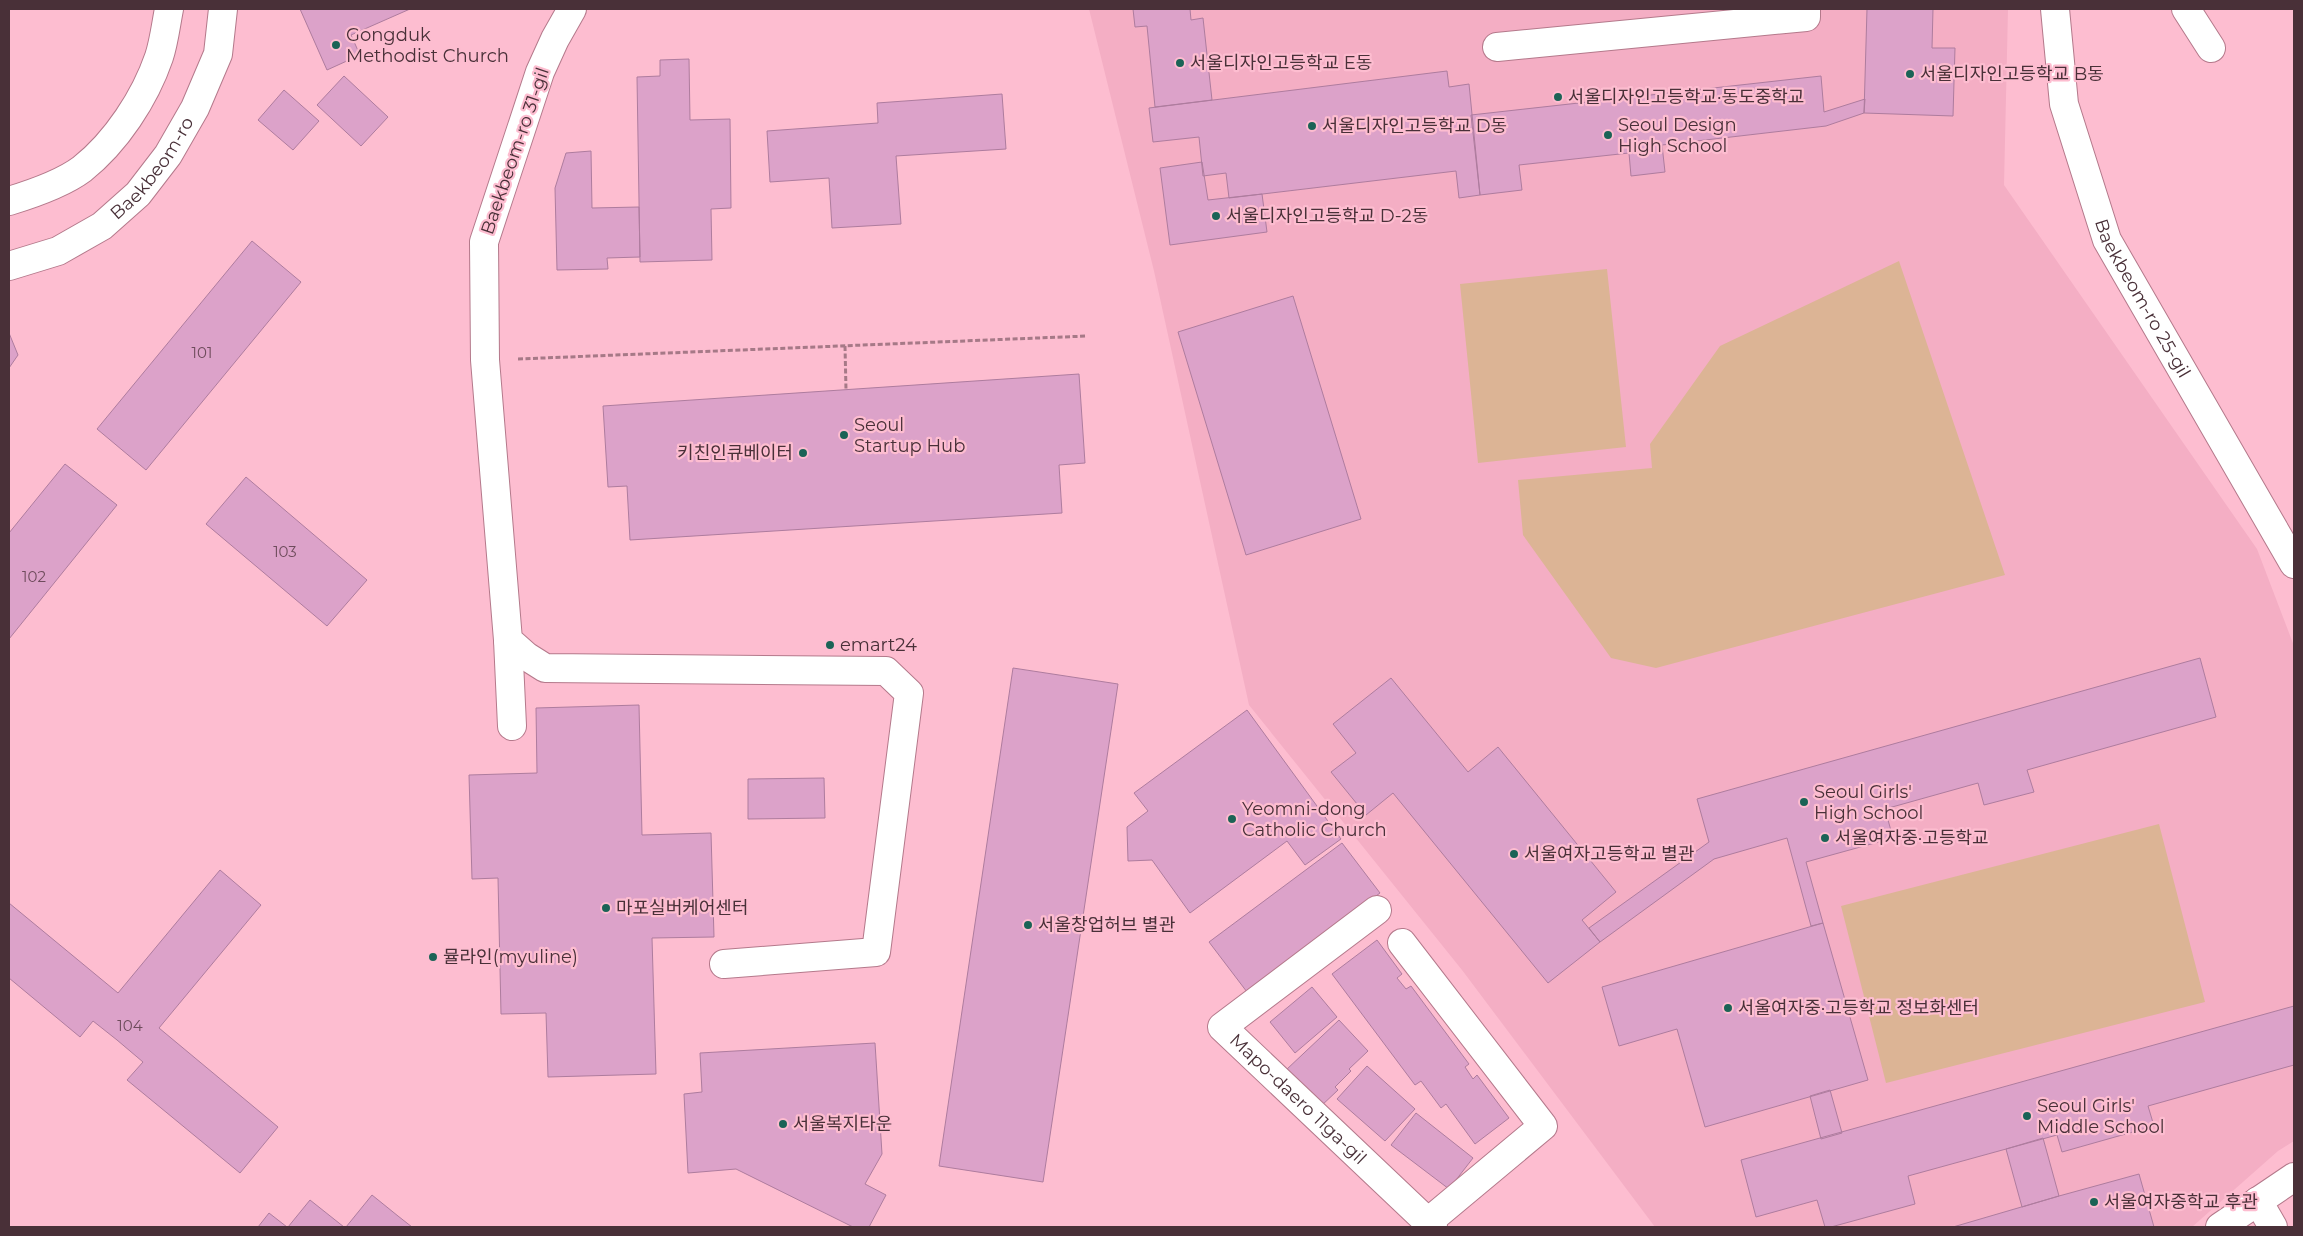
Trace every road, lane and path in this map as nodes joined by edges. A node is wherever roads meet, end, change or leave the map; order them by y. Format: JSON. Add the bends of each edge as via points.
{"nodes":[{"id":1,"x":169,"y":9,"type":"edge"},
{"id":2,"x":223,"y":9,"type":"edge"},
{"id":3,"x":572,"y":9,"type":"edge"},
{"id":4,"x":1806,"y":9,"type":"edge"},
{"id":5,"x":2055,"y":9,"type":"edge"},
{"id":6,"x":2186,"y":9,"type":"edge"},
{"id":7,"x":1497,"y":47,"type":"dead end"},
{"id":8,"x":2211,"y":48,"type":"dead end"},
{"id":9,"x":9,"y":200,"type":"edge"},
{"id":10,"x":9,"y":266,"type":"edge"},
{"id":11,"x":1087,"y":336,"type":"dead end"},
{"id":12,"x":845,"y":346,"type":"junction"},
{"id":13,"x":485,"y":360,"type":"junction"},
{"id":14,"x":846,"y":390,"type":"dead end"},
{"id":15,"x":2294,"y":564,"type":"edge"},
{"id":16,"x":508,"y":640,"type":"junction"},
{"id":17,"x":512,"y":726,"type":"dead end"},
{"id":18,"x":1377,"y":910,"type":"dead end"},
{"id":19,"x":1402,"y":943,"type":"dead end"},
{"id":20,"x":724,"y":964,"type":"dead end"},
{"id":21,"x":2294,"y":1177,"type":"edge"},
{"id":22,"x":2258,"y":1201,"type":"junction"},
{"id":23,"x":1431,"y":1225,"type":"edge"},
{"id":24,"x":2220,"y":1227,"type":"edge"},
{"id":25,"x":2273,"y":1227,"type":"edge"}],
"edges":[{"from":1,"to":9,"type":"street","via":[[159,56],[139,100],[112,138],[81,169],[36,193]]},
{"from":2,"to":10,"type":"street","name":"Baekbeom-ro","via":[[218,54],[194,108],[168,155],[138,194],[102,226],[58,251]]},
{"from":3,"to":13,"type":"street","name":"Baekbeom-ro 31-gil","via":[[540,72],[484,242]]},
{"from":4,"to":7,"type":"street","via":[[1806,17]]},
{"from":5,"to":15,"type":"street","name":"Baekbeom-ro 25-gil","via":[[2064,104],[2107,240]]},
{"from":6,"to":8,"type":"street"},
{"from":11,"to":12,"type":"path"},
{"from":12,"to":13,"type":"path"},
{"from":12,"to":14,"type":"path"},
{"from":13,"to":16,"type":"street","name":"Baekbeom-ro 31-gil"},
{"from":16,"to":17,"type":"street","name":"Baekbeom-ro 31-gil"},
{"from":16,"to":20,"type":"street","via":[[545,668],[886,670],[909,693],[876,952]]},
{"from":18,"to":23,"type":"street","name":"Mapo-daero 11ga-gil","via":[[1222,1027]]},
{"from":19,"to":23,"type":"street","name":"Mapo-daero 11ga-gil","via":[[1543,1126]]},
{"from":21,"to":22,"type":"street"},
{"from":22,"to":24,"type":"street"},
{"from":22,"to":25,"type":"street"}]}
